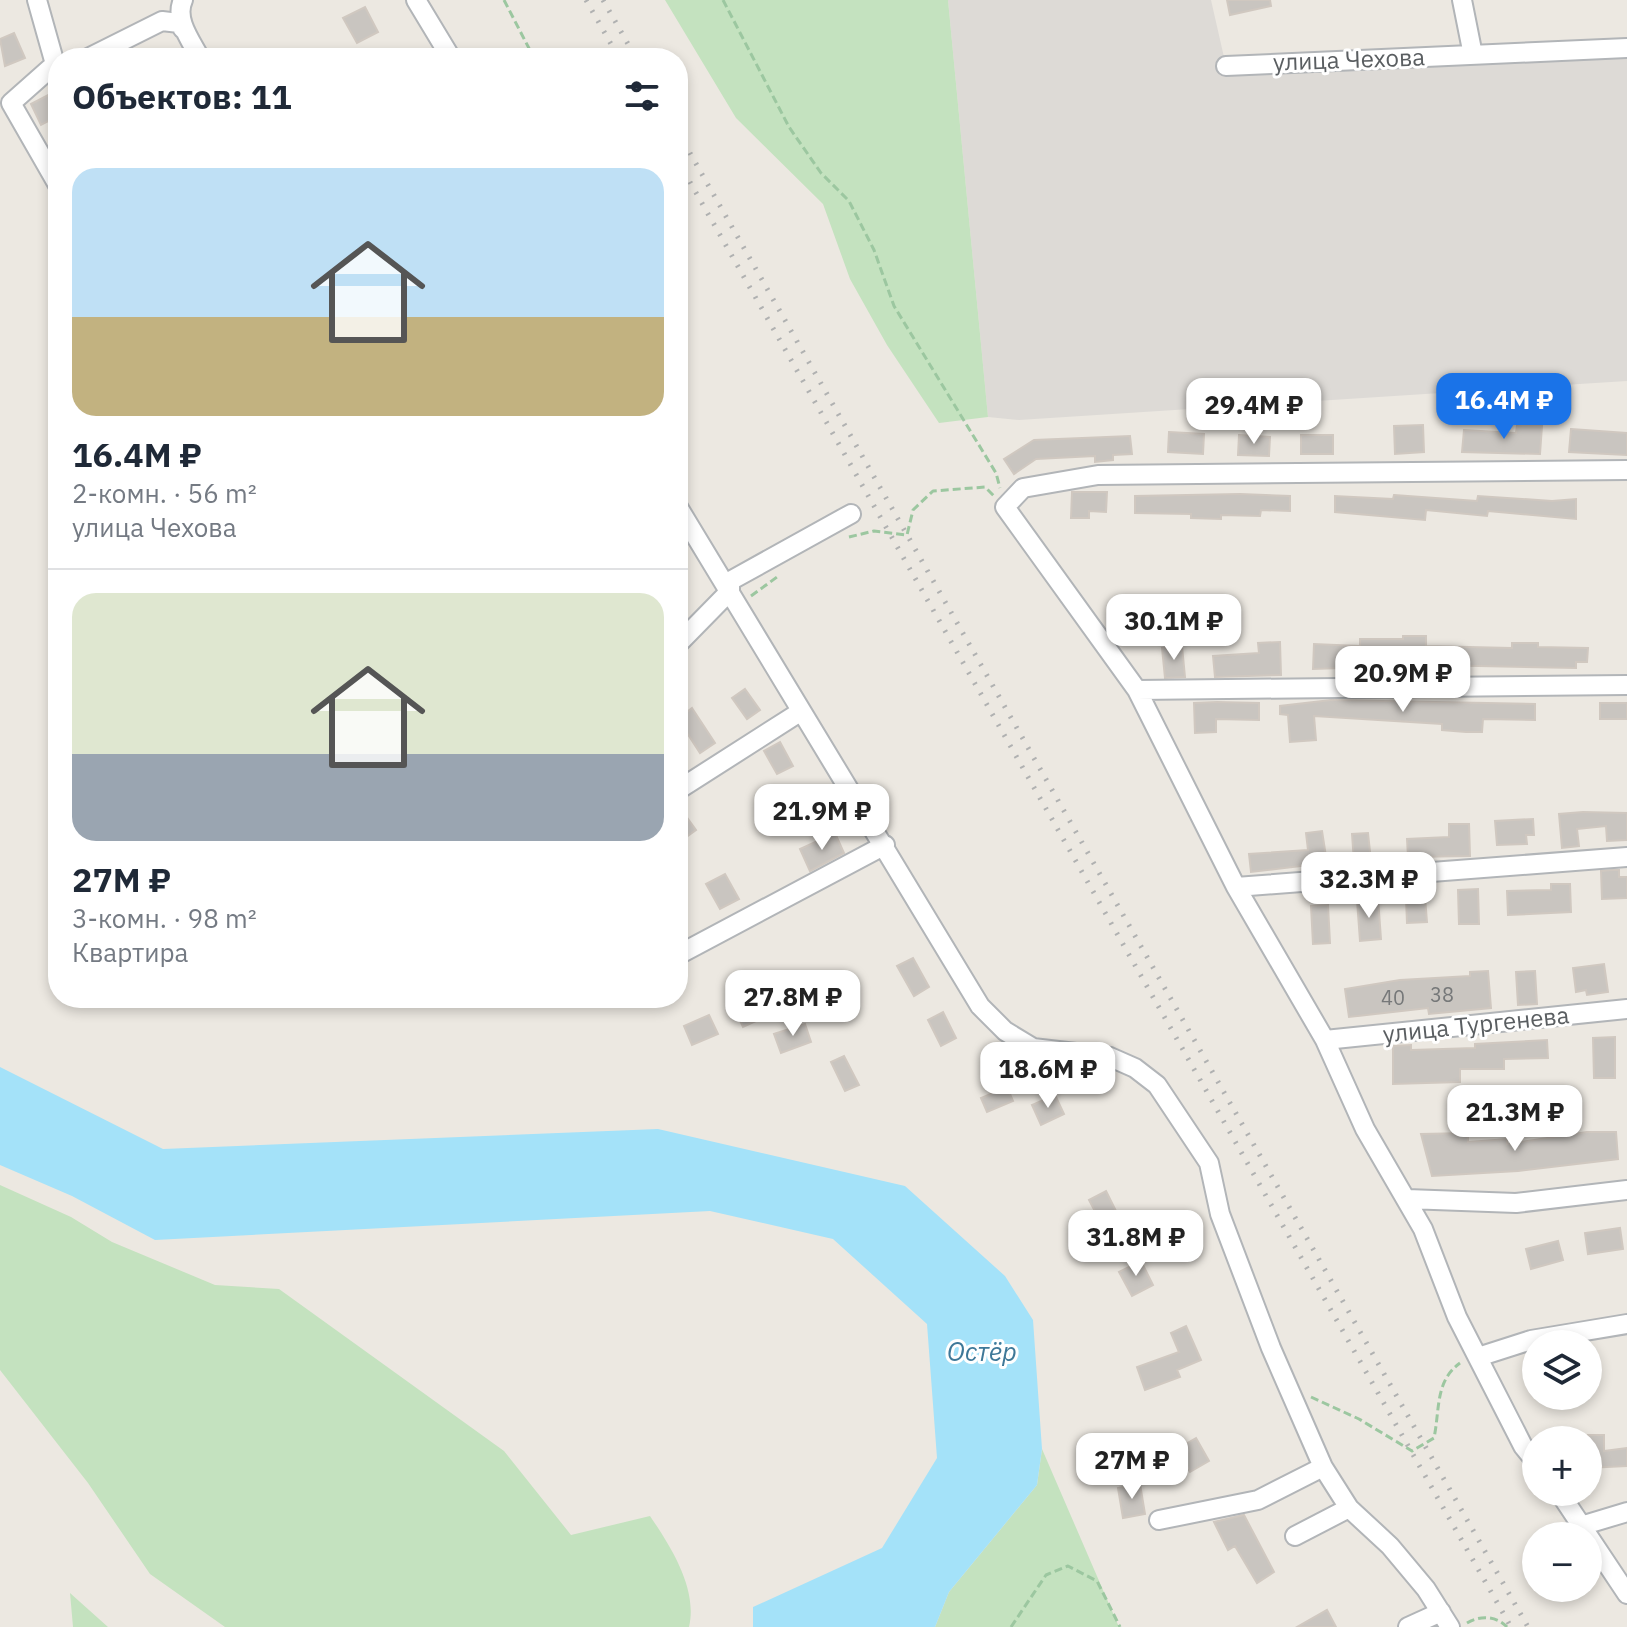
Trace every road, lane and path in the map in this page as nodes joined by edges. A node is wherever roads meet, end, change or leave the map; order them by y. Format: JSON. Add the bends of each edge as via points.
{"nodes":[{"id":1,"x":37,"y":0,"type":"edge"},
{"id":2,"x":183,"y":0,"type":"edge"},
{"id":3,"x":416,"y":0,"type":"edge"},
{"id":4,"x":504,"y":0,"type":"edge"},
{"id":5,"x":723,"y":0,"type":"edge"},
{"id":6,"x":1462,"y":0,"type":"edge"},
{"id":7,"x":183,"y":29,"type":"junction"},
{"id":8,"x":51,"y":48,"type":"edge"},
{"id":9,"x":108,"y":48,"type":"edge"},
{"id":10,"x":194,"y":48,"type":"edge"},
{"id":11,"x":445,"y":48,"type":"edge"},
{"id":12,"x":529,"y":48,"type":"edge"},
{"id":13,"x":1627,"y":48,"type":"edge"},
{"id":14,"x":1473,"y":55,"type":"junction"},
{"id":15,"x":1226,"y":66,"type":"dead end"},
{"id":16,"x":48,"y":70,"type":"edge"},
{"id":17,"x":48,"y":168,"type":"edge"},
{"id":18,"x":1627,"y":470,"type":"edge"},
{"id":19,"x":1005,"y":507,"type":"junction"},
{"id":20,"x":851,"y":514,"type":"dead end"},
{"id":21,"x":688,"y":538,"type":"edge"},
{"id":22,"x":843,"y":538,"type":"dead end"},
{"id":23,"x":782,"y":573,"type":"dead end"},
{"id":24,"x":734,"y":599,"type":"junction"},
{"id":25,"x":688,"y":636,"type":"edge"},
{"id":26,"x":1627,"y":685,"type":"edge"},
{"id":27,"x":1137,"y":690,"type":"junction"},
{"id":28,"x":800,"y":712,"type":"junction"},
{"id":29,"x":688,"y":784,"type":"edge"},
{"id":30,"x":885,"y":845,"type":"junction"},
{"id":31,"x":1627,"y":857,"type":"edge"},
{"id":32,"x":1236,"y":887,"type":"junction"},
{"id":33,"x":688,"y":950,"type":"edge"},
{"id":34,"x":1627,"y":1009,"type":"edge"},
{"id":35,"x":1325,"y":1040,"type":"junction"},
{"id":36,"x":1627,"y":1190,"type":"edge"},
{"id":37,"x":1407,"y":1199,"type":"junction"},
{"id":38,"x":1627,"y":1324,"type":"edge"},
{"id":39,"x":1478,"y":1357,"type":"junction"},
{"id":40,"x":1288,"y":1390,"type":"junction"},
{"id":41,"x":1522,"y":1444,"type":"edge"},
{"id":42,"x":1323,"y":1467,"type":"junction"},
{"id":43,"x":1570,"y":1506,"type":"edge"},
{"id":44,"x":1349,"y":1508,"type":"junction"},
{"id":45,"x":1627,"y":1512,"type":"edge"},
{"id":46,"x":1159,"y":1520,"type":"dead end"},
{"id":47,"x":1582,"y":1522,"type":"edge"},
{"id":48,"x":1594,"y":1522,"type":"edge"},
{"id":49,"x":1295,"y":1536,"type":"dead end"},
{"id":50,"x":1602,"y":1554,"type":"edge"},
{"id":51,"x":1627,"y":1594,"type":"edge"},
{"id":52,"x":1446,"y":1620,"type":"edge"},
{"id":53,"x":1011,"y":1627,"type":"edge"},
{"id":54,"x":1120,"y":1627,"type":"edge"},
{"id":55,"x":1408,"y":1627,"type":"edge"},
{"id":56,"x":1462,"y":1627,"type":"edge"},
{"id":57,"x":1507,"y":1627,"type":"edge"}],
"edges":[{"from":1,"to":8,"type":"street"},
{"from":2,"to":7,"type":"street"},
{"from":3,"to":11,"type":"street"},
{"from":4,"to":12,"type":"path"},
{"from":5,"to":19,"type":"path","via":[[789,127],[821,173],[849,201],[894,306],[996,473]]},
{"from":6,"to":14,"type":"street"},
{"from":7,"to":9,"type":"street","via":[[179,23],[162,21]]},
{"from":7,"to":10,"type":"street"},
{"from":13,"to":14,"type":"street","name":"улица Чехова"},
{"from":14,"to":15,"type":"street","name":"улица Чехова"},
{"from":16,"to":17,"type":"street","via":[[11,103]]},
{"from":18,"to":19,"type":"street","via":[[1098,475],[1023,488]]},
{"from":19,"to":22,"type":"path","via":[[985,487],[933,491],[913,510],[907,535],[874,531]]},
{"from":19,"to":27,"type":"street"},
{"from":20,"to":24,"type":"street","via":[[730,581]]},
{"from":21,"to":24,"type":"street"},
{"from":23,"to":24,"type":"path"},
{"from":24,"to":25,"type":"street"},
{"from":24,"to":28,"type":"street"},
{"from":26,"to":27,"type":"street"},
{"from":27,"to":32,"type":"street"},
{"from":28,"to":29,"type":"street"},
{"from":28,"to":30,"type":"street"},
{"from":30,"to":33,"type":"street"},
{"from":30,"to":40,"type":"street","via":[[980,1006],[1005,1031],[1033,1048],[1110,1057],[1157,1085],[1209,1163],[1220,1214]]},
{"from":31,"to":32,"type":"street"},
{"from":32,"to":35,"type":"street"},
{"from":34,"to":35,"type":"street","name":"улица Тургенева"},
{"from":35,"to":37,"type":"street","via":[[1365,1129]]},
{"from":36,"to":37,"type":"street","via":[[1516,1203]]},
{"from":37,"to":39,"type":"street"},
{"from":38,"to":39,"type":"street","via":[[1531,1340]]},
{"from":39,"to":40,"type":"path","via":[[1448,1372],[1434,1438],[1412,1451],[1320,1399]]},
{"from":39,"to":41,"type":"street"},
{"from":40,"to":42,"type":"street"},
{"from":42,"to":44,"type":"street"},
{"from":42,"to":46,"type":"street","via":[[1258,1500]]},
{"from":43,"to":47,"type":"street"},
{"from":44,"to":49,"type":"street"},
{"from":44,"to":52,"type":"street","via":[[1390,1546]]},
{"from":45,"to":48,"type":"street"},
{"from":50,"to":51,"type":"street"},
{"from":52,"to":55,"type":"street"},
{"from":53,"to":54,"type":"path","via":[[1046,1575],[1068,1566],[1097,1581]]},
{"from":56,"to":57,"type":"path","via":[[1474,1619],[1492,1618]]}]}
